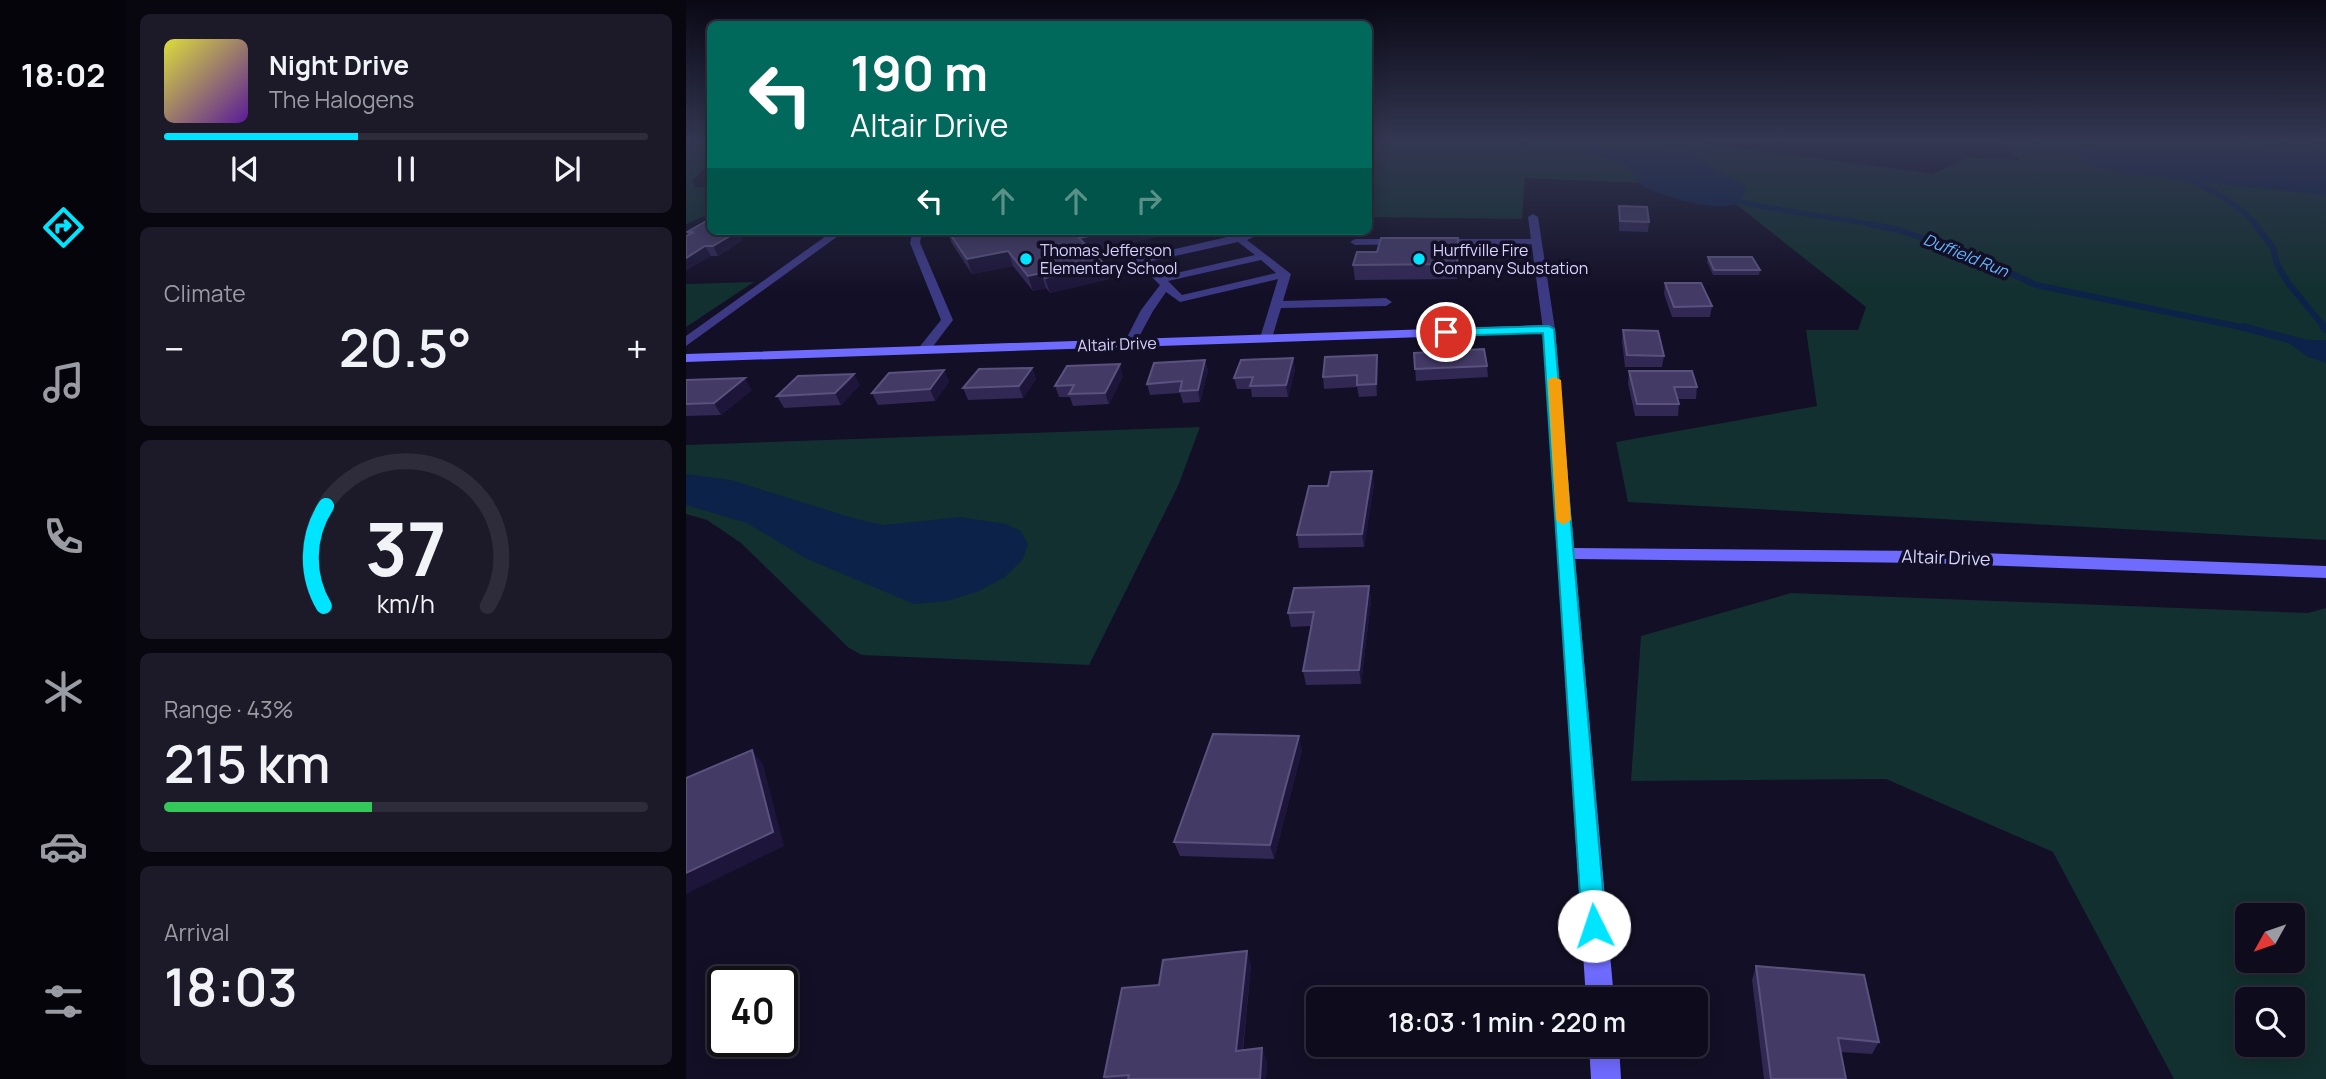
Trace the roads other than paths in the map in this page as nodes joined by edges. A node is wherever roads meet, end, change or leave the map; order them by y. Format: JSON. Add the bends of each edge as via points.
{"nodes":[{"id":1,"x":1533,"y":217,"type":"dead end"},
{"id":2,"x":834,"y":235,"type":"edge"},
{"id":3,"x":918,"y":235,"type":"edge"},
{"id":4,"x":1251,"y":235,"type":"edge"},
{"id":5,"x":1240,"y":239,"type":"junction"},
{"id":6,"x":1354,"y":242,"type":"dead end"},
{"id":7,"x":1410,"y":242,"type":"edge"},
{"id":8,"x":1424,"y":242,"type":"edge"},
{"id":9,"x":1536,"y":242,"type":"junction"},
{"id":10,"x":1262,"y":257,"type":"junction"},
{"id":11,"x":1285,"y":274,"type":"junction"},
{"id":12,"x":1162,"y":283,"type":"junction"},
{"id":13,"x":1386,"y":302,"type":"dead end"},
{"id":14,"x":1276,"y":305,"type":"junction"},
{"id":15,"x":1549,"y":329,"type":"junction"},
{"id":16,"x":1266,"y":338,"type":"junction"},
{"id":17,"x":686,"y":342,"type":"edge"},
{"id":18,"x":1130,"y":343,"type":"junction"},
{"id":19,"x":923,"y":350,"type":"junction"},
{"id":20,"x":686,"y":358,"type":"edge"},
{"id":21,"x":1565,"y":552,"type":"junction"},
{"id":22,"x":2326,"y":572,"type":"edge"},
{"id":23,"x":1599,"y":987,"type":"edge"},
{"id":24,"x":1605,"y":1057,"type":"edge"},
{"id":25,"x":1606,"y":1079,"type":"edge"}],
"edges":[{"from":1,"to":9,"type":"street"},
{"from":2,"to":17,"type":"street"},
{"from":3,"to":19,"type":"street","via":[[915,243],[947,320]]},
{"from":4,"to":5,"type":"street"},
{"from":5,"to":10,"type":"street"},
{"from":5,"to":12,"type":"street","via":[[1140,260]]},
{"from":6,"to":7,"type":"street"},
{"from":8,"to":9,"type":"street"},
{"from":9,"to":15,"type":"street"},
{"from":10,"to":11,"type":"street"},
{"from":10,"to":12,"type":"street"},
{"from":11,"to":12,"type":"street","via":[[1180,299]]},
{"from":11,"to":14,"type":"street"},
{"from":12,"to":18,"type":"street"},
{"from":13,"to":14,"type":"street"},
{"from":14,"to":16,"type":"street"},
{"from":15,"to":16,"type":"street","name":"Altair Drive"},
{"from":15,"to":21,"type":"street"},
{"from":16,"to":18,"type":"street","name":"Altair Drive"},
{"from":18,"to":19,"type":"street","name":"Altair Drive"},
{"from":19,"to":20,"type":"street","name":"Altair Drive"},
{"from":21,"to":22,"type":"street","name":"Altair Drive","via":[[1925,557]]},
{"from":21,"to":23,"type":"street"},
{"from":24,"to":25,"type":"street"}]}
